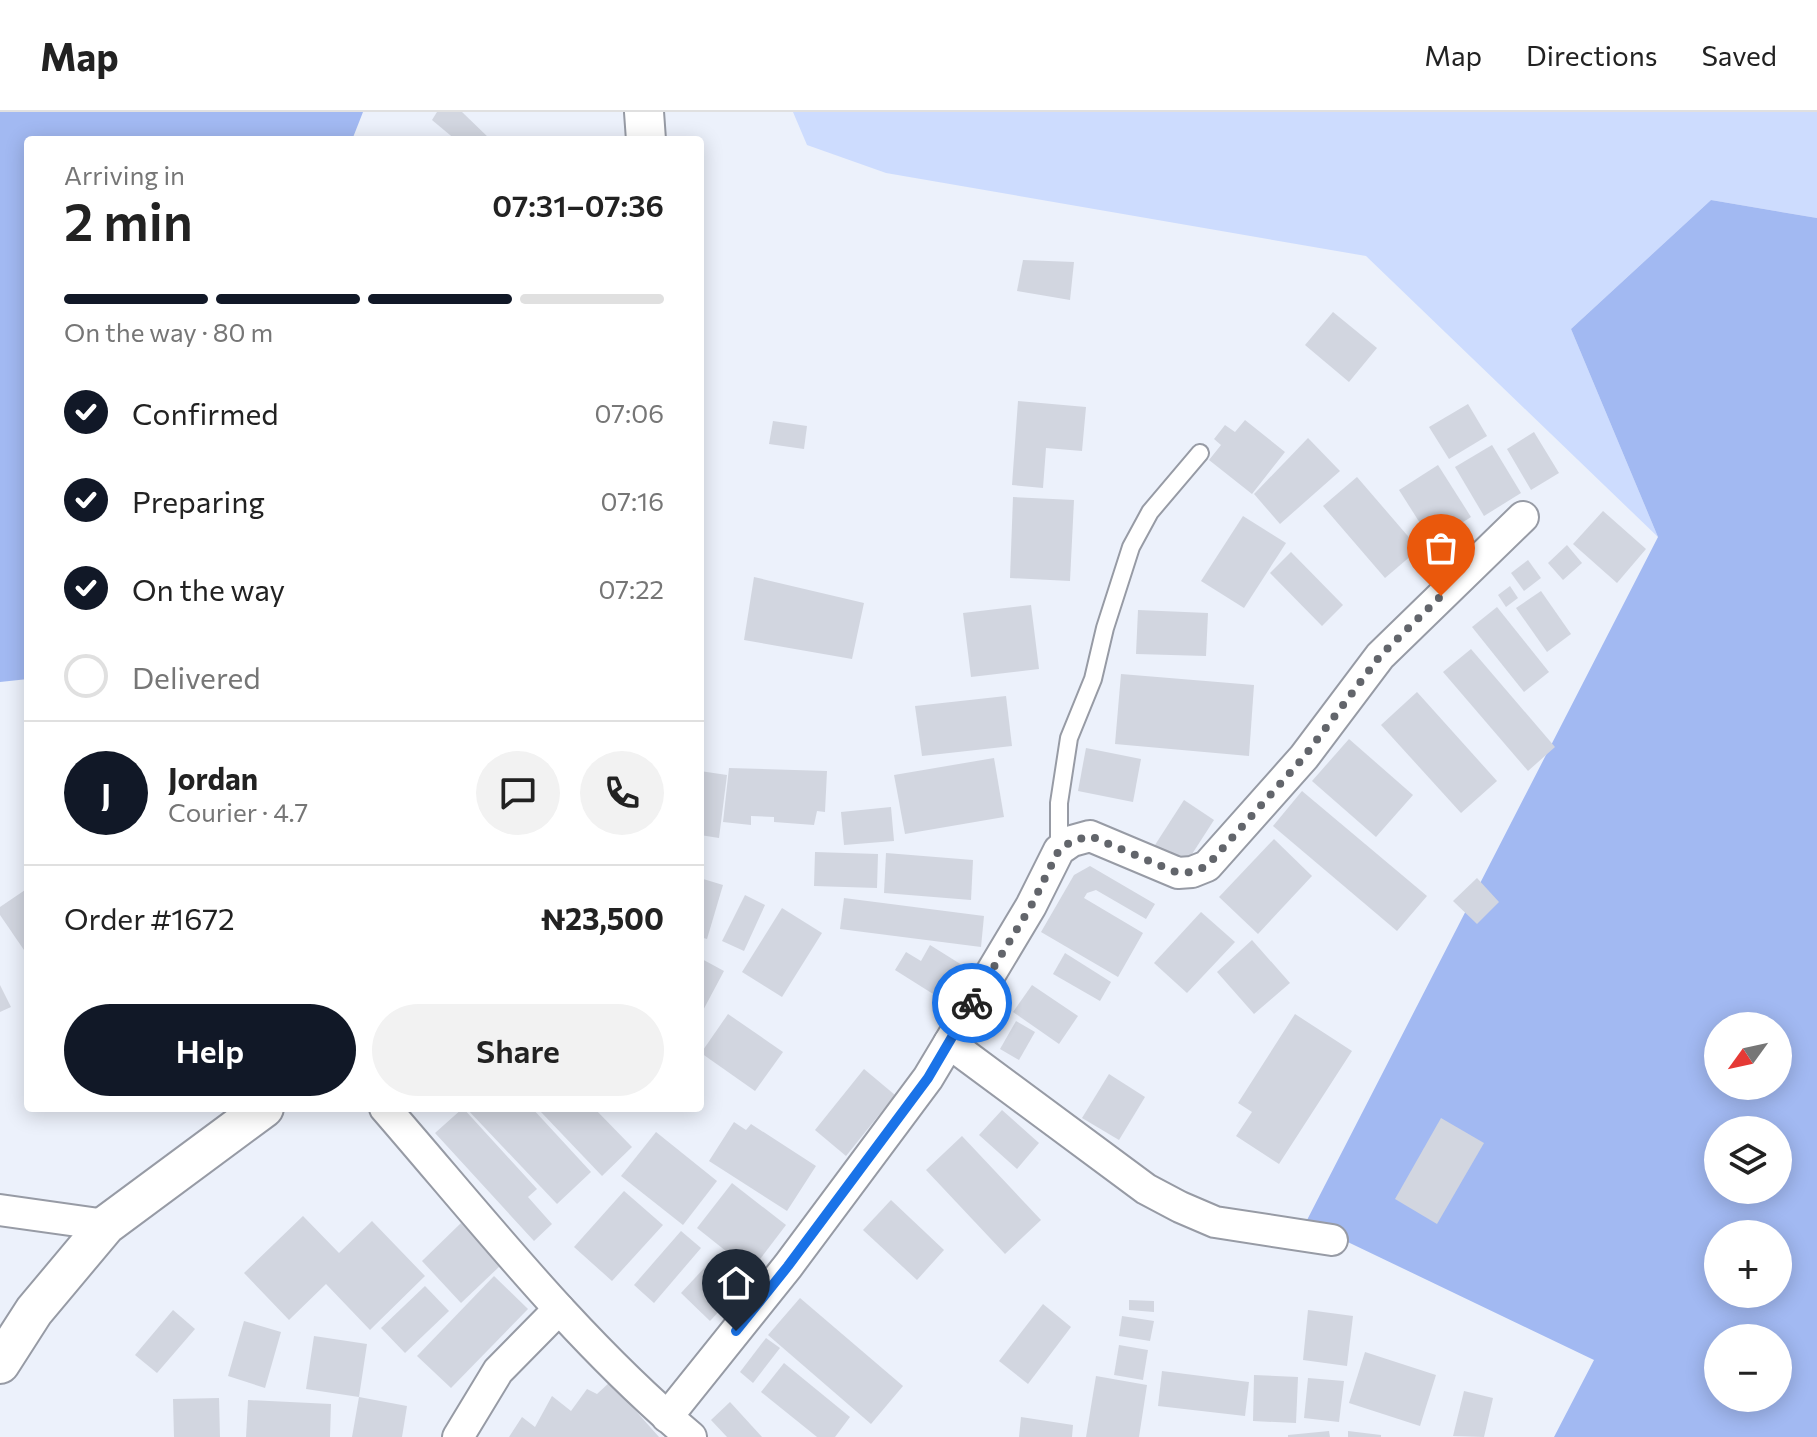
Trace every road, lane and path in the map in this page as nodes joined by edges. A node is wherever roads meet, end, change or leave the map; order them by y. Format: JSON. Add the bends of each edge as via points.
{"nodes":[{"id":1,"x":644,"y":112,"type":"edge"},
{"id":2,"x":646,"y":136,"type":"edge"},
{"id":3,"x":1200,"y":453,"type":"dead end"},
{"id":4,"x":1523,"y":517,"type":"dead end"},
{"id":5,"x":1059,"y":850,"type":"junction"},
{"id":6,"x":949,"y":1043,"type":"junction"},
{"id":7,"x":259,"y":1112,"type":"edge"},
{"id":8,"x":388,"y":1112,"type":"edge"},
{"id":9,"x":0,"y":1210,"type":"edge"},
{"id":10,"x":106,"y":1225,"type":"junction"},
{"id":11,"x":1332,"y":1240,"type":"dead end"},
{"id":12,"x":559,"y":1309,"type":"junction"},
{"id":13,"x":0,"y":1364,"type":"edge"},
{"id":14,"x":667,"y":1417,"type":"junction"},
{"id":15,"x":458,"y":1437,"type":"edge"},
{"id":16,"x":691,"y":1437,"type":"edge"}],
"edges":[{"from":1,"to":2,"type":"street"},
{"from":3,"to":5,"type":"lane","via":[[1150,512],[1131,547],[1093,679],[1069,738],[1059,803]]},
{"from":4,"to":5,"type":"street","via":[[1380,656],[1304,757],[1207,866],[1178,873],[1090,836]]},
{"from":5,"to":6,"type":"street"},
{"from":6,"to":11,"type":"street","via":[[1146,1189],[1180,1207],[1215,1222]]},
{"from":6,"to":14,"type":"street","via":[[788,1266]]},
{"from":7,"to":10,"type":"street"},
{"from":8,"to":12,"type":"street"},
{"from":9,"to":10,"type":"street"},
{"from":10,"to":13,"type":"street","via":[[34,1311]]},
{"from":12,"to":14,"type":"street"},
{"from":12,"to":15,"type":"street","via":[[498,1371]]},
{"from":14,"to":16,"type":"street"}]}
